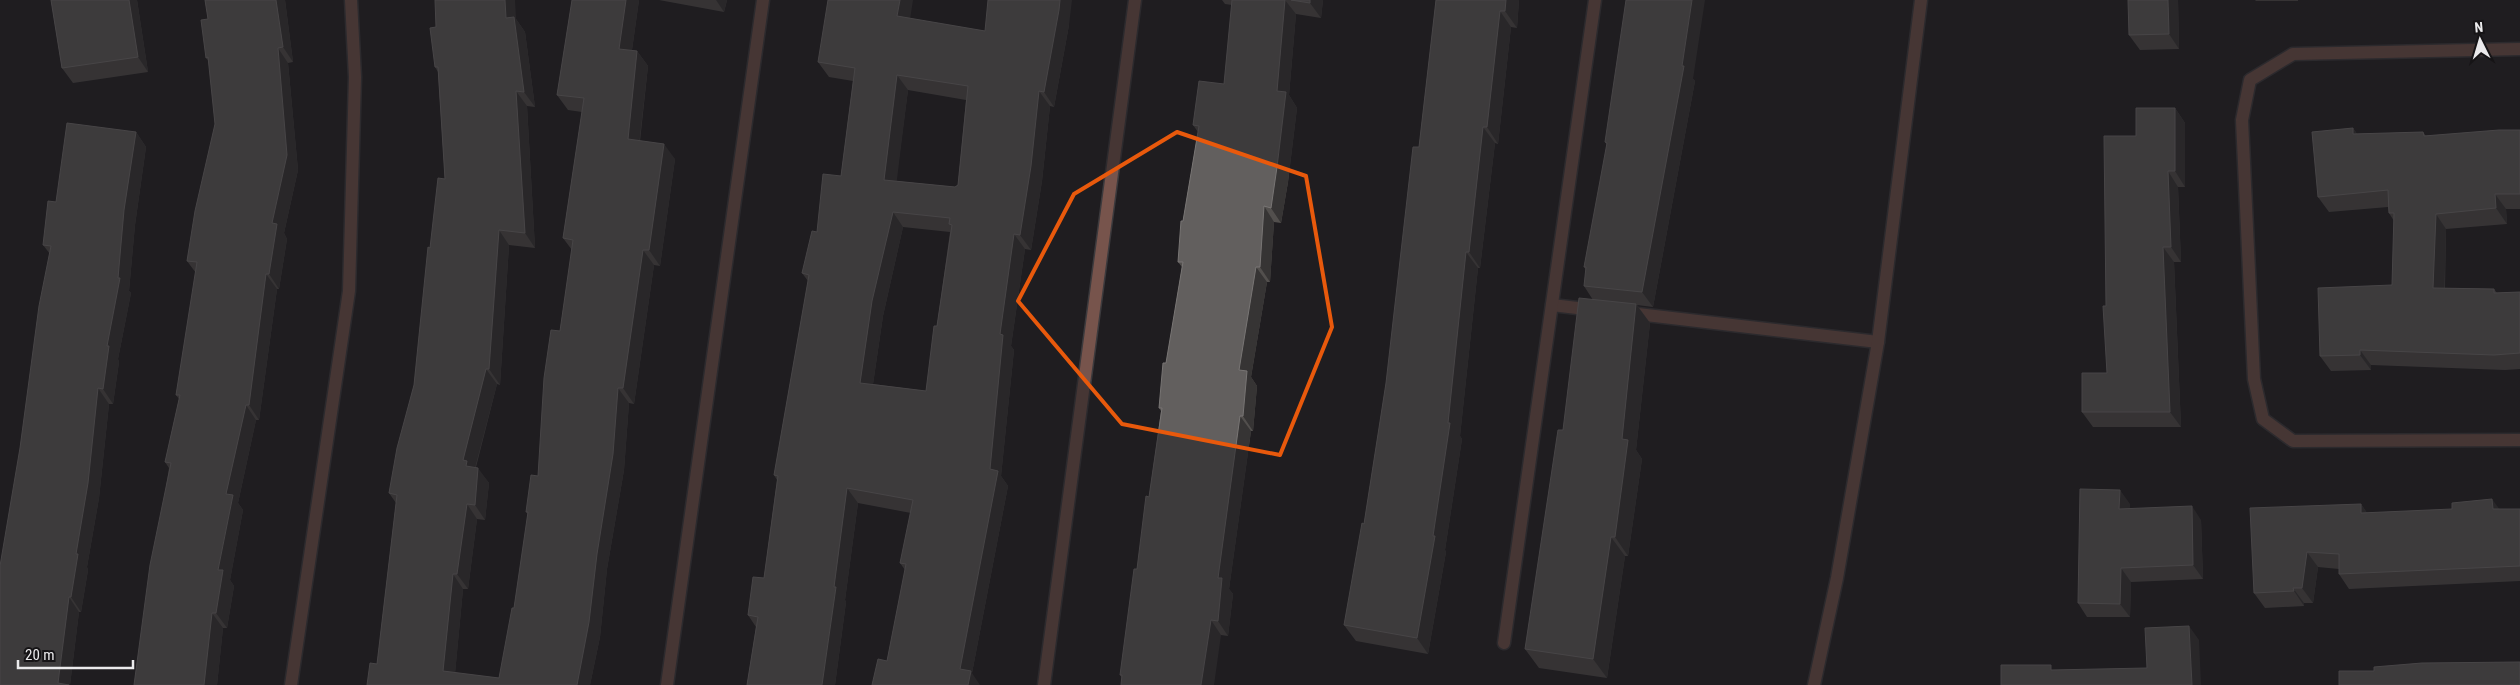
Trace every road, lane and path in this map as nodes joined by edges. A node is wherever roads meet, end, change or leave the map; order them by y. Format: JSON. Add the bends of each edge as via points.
{"nodes":[{"id":1,"x":350,"y":0,"type":"edge"},
{"id":2,"x":763,"y":0,"type":"edge"},
{"id":3,"x":1135,"y":0,"type":"edge"},
{"id":4,"x":1595,"y":0,"type":"edge"},
{"id":5,"x":1921,"y":0,"type":"edge"},
{"id":6,"x":2520,"y":49,"type":"edge"},
{"id":7,"x":1552,"y":305,"type":"junction"},
{"id":8,"x":1878,"y":342,"type":"junction"},
{"id":9,"x":2520,"y":440,"type":"edge"},
{"id":10,"x":1504,"y":643,"type":"dead end"},
{"id":11,"x":292,"y":685,"type":"edge"},
{"id":12,"x":667,"y":685,"type":"edge"},
{"id":13,"x":1044,"y":685,"type":"edge"},
{"id":14,"x":1814,"y":685,"type":"edge"}],
"edges":[{"from":1,"to":11,"type":"street","via":[[355,77],[349,291]]},
{"from":2,"to":12,"type":"street"},
{"from":3,"to":13,"type":"street"},
{"from":4,"to":7,"type":"street"},
{"from":5,"to":8,"type":"street"},
{"from":6,"to":9,"type":"street","via":[[2293,54],[2250,80],[2242,120],[2254,379],[2263,419],[2294,441]]},
{"from":7,"to":8,"type":"street"},
{"from":7,"to":10,"type":"street"},
{"from":8,"to":14,"type":"street","via":[[1837,578]]}]}
